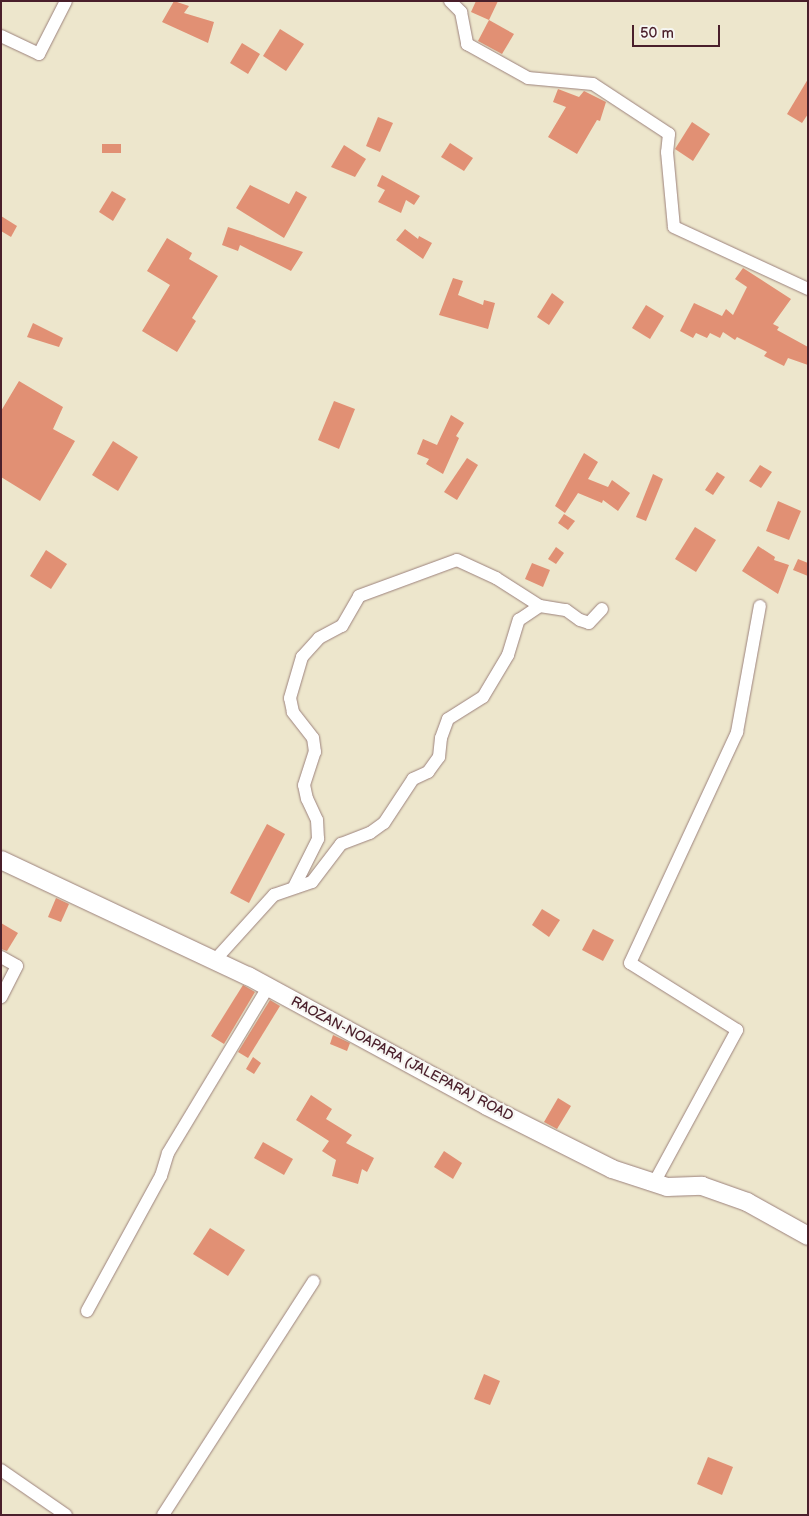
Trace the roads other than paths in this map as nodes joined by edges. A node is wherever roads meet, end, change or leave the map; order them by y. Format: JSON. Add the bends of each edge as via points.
{"nodes":[{"id":1,"x":66,"y":1,"type":"edge"},
{"id":2,"x":450,"y":1,"type":"edge"},
{"id":3,"x":1,"y":36,"type":"edge"},
{"id":4,"x":808,"y":289,"type":"edge"},
{"id":5,"x":540,"y":606,"type":"junction"},
{"id":6,"x":760,"y":606,"type":"dead end"},
{"id":7,"x":602,"y":609,"type":"dead end"},
{"id":8,"x":1,"y":860,"type":"edge"},
{"id":9,"x":294,"y":887,"type":"junction"},
{"id":10,"x":1,"y":958,"type":"edge"},
{"id":11,"x":215,"y":960,"type":"junction"},
{"id":12,"x":268,"y":987,"type":"junction"},
{"id":13,"x":1,"y":997,"type":"edge"},
{"id":14,"x":654,"y":1183,"type":"junction"},
{"id":15,"x":808,"y":1236,"type":"edge"},
{"id":16,"x":314,"y":1281,"type":"dead end"},
{"id":17,"x":87,"y":1311,"type":"dead end"},
{"id":18,"x":1,"y":1470,"type":"edge"},
{"id":19,"x":66,"y":1515,"type":"edge"},
{"id":20,"x":163,"y":1515,"type":"edge"}],
"edges":[{"from":1,"to":3,"type":"street","via":[[39,54]]},
{"from":2,"to":4,"type":"street","via":[[461,12],[467,44],[528,78],[593,84],[669,134],[667,152],[674,227]]},
{"from":5,"to":7,"type":"street","via":[[566,610],[589,623]]},
{"from":5,"to":9,"type":"street","via":[[519,620],[508,655],[482,698],[448,719],[440,738],[439,757],[428,772],[413,779],[384,823],[370,833],[341,844],[312,882]]},
{"from":5,"to":9,"type":"street","via":[[496,578],[457,560],[359,596],[342,626],[313,645],[302,658],[290,698],[293,712],[313,738],[315,752],[304,785],[306,799],[317,820],[318,839]]},
{"from":6,"to":14,"type":"street","via":[[737,732],[630,963],[737,1030]]},
{"from":8,"to":11,"type":"main road","name":"RAOZAN-NOAPARA (JALEPARA) ROAD"},
{"from":9,"to":11,"type":"street","via":[[274,895]]},
{"from":10,"to":13,"type":"street","via":[[17,966]]},
{"from":11,"to":12,"type":"main road","name":"RAOZAN-NOAPARA (JALEPARA) ROAD"},
{"from":12,"to":14,"type":"main road","name":"RAOZAN-NOAPARA (JALEPARA) ROAD","via":[[487,1106],[612,1169]]},
{"from":12,"to":17,"type":"street","via":[[168,1153],[162,1176]]},
{"from":14,"to":15,"type":"main road","name":"RAOZAN-NOAPARA (JALEPARA) ROAD","via":[[667,1187],[702,1186],[738,1198]]},
{"from":16,"to":20,"type":"street"},
{"from":18,"to":19,"type":"street"}]}
